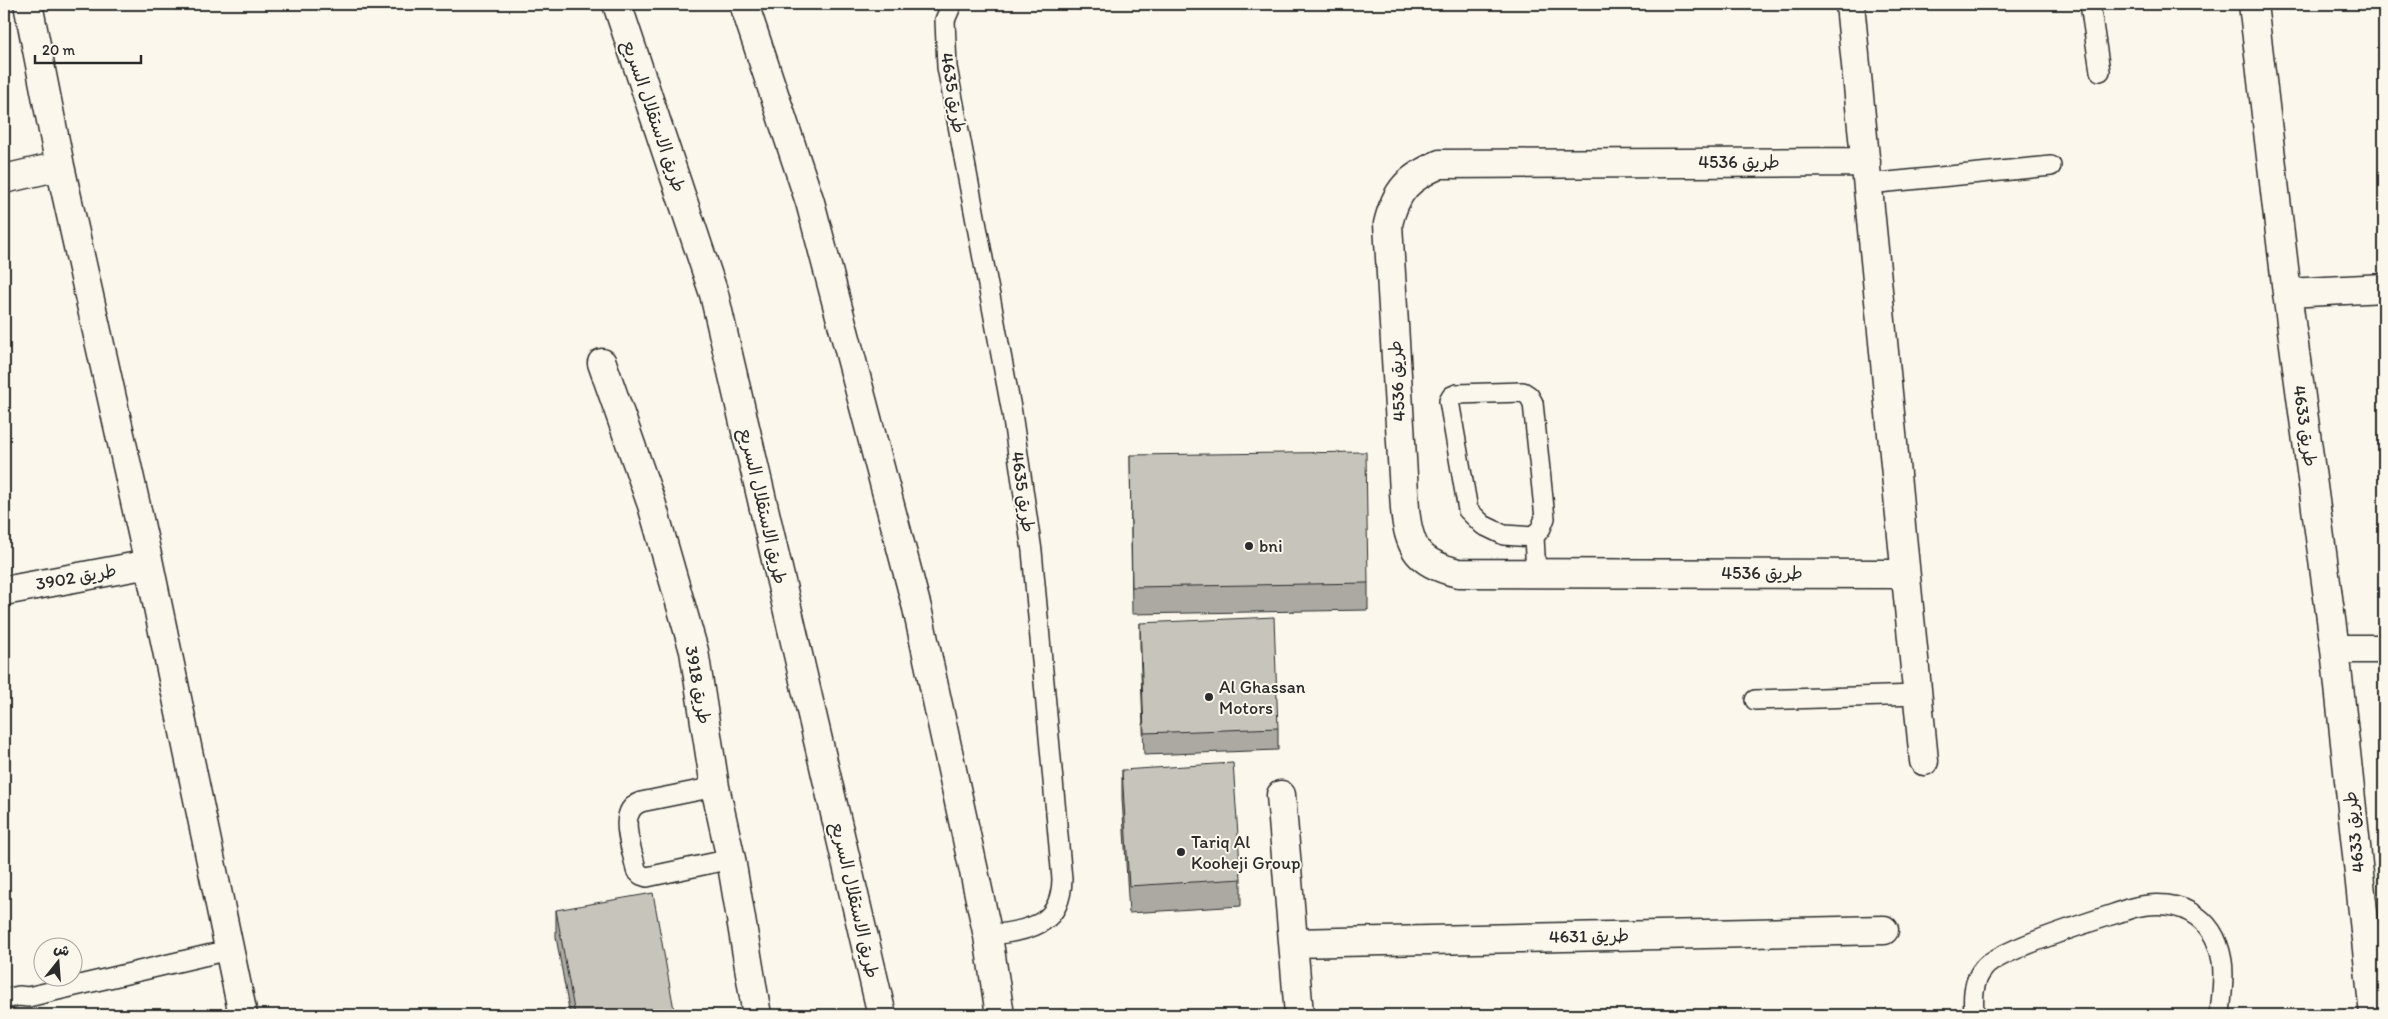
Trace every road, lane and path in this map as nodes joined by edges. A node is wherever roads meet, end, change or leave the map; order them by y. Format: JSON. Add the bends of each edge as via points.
{"nodes":[{"id":1,"x":28,"y":4,"type":"edge"},
{"id":2,"x":617,"y":4,"type":"edge"},
{"id":3,"x":744,"y":4,"type":"edge"},
{"id":4,"x":952,"y":4,"type":"edge"},
{"id":5,"x":1850,"y":4,"type":"edge"},
{"id":6,"x":2090,"y":4,"type":"edge"},
{"id":7,"x":2253,"y":4,"type":"edge"},
{"id":8,"x":2100,"y":71,"type":"dead end"},
{"id":9,"x":60,"y":166,"type":"junction"},
{"id":10,"x":2051,"y":166,"type":"dead end"},
{"id":11,"x":1867,"y":173,"type":"junction"},
{"id":12,"x":4,"y":179,"type":"edge"},
{"id":13,"x":2384,"y":288,"type":"edge"},
{"id":14,"x":2287,"y":292,"type":"junction"},
{"id":15,"x":602,"y":363,"type":"dead end"},
{"id":16,"x":1534,"y":538,"type":"junction"},
{"id":17,"x":149,"y":564,"type":"junction"},
{"id":18,"x":1536,"y":573,"type":"junction"},
{"id":19,"x":1905,"y":574,"type":"junction"},
{"id":20,"x":4,"y":591,"type":"edge"},
{"id":21,"x":2335,"y":648,"type":"junction"},
{"id":22,"x":2384,"y":649,"type":"edge"},
{"id":23,"x":1918,"y":695,"type":"junction"},
{"id":24,"x":1755,"y":700,"type":"dead end"},
{"id":25,"x":1924,"y":761,"type":"dead end"},
{"id":26,"x":715,"y":787,"type":"junction"},
{"id":27,"x":1281,"y":795,"type":"dead end"},
{"id":28,"x":731,"y":859,"type":"junction"},
{"id":29,"x":1884,"y":930,"type":"dead end"},
{"id":30,"x":988,"y":936,"type":"junction"},
{"id":31,"x":1293,"y":943,"type":"junction"},
{"id":32,"x":229,"y":950,"type":"junction"},
{"id":33,"x":28,"y":997,"type":"junction"},
{"id":34,"x":4,"y":999,"type":"edge"},
{"id":35,"x":4,"y":1009,"type":"edge"},
{"id":36,"x":243,"y":1015,"type":"edge"},
{"id":37,"x":757,"y":1015,"type":"edge"},
{"id":38,"x":882,"y":1015,"type":"edge"},
{"id":39,"x":1000,"y":1015,"type":"edge"},
{"id":40,"x":1299,"y":1015,"type":"edge"},
{"id":41,"x":1974,"y":1015,"type":"edge"},
{"id":42,"x":2220,"y":1015,"type":"edge"},
{"id":43,"x":2374,"y":1015,"type":"edge"}],
"edges":[{"from":1,"to":9,"type":"street"},
{"from":2,"to":38,"type":"street","name":"طريق الاستقلال السريع","via":[[714,294]]},
{"from":3,"to":30,"type":"street","via":[[810,202],[912,589]]},
{"from":4,"to":30,"type":"lane","name":"طريق 4635","via":[[945,20],[947,67],[1012,413],[1032,551],[1062,879],[1062,895],[1056,910],[1044,921],[1030,928]]},
{"from":5,"to":11,"type":"street"},
{"from":6,"to":8,"type":"lane"},
{"from":7,"to":14,"type":"street","name":"طريق 4633"},
{"from":9,"to":12,"type":"street"},
{"from":9,"to":17,"type":"street"},
{"from":10,"to":11,"type":"lane"},
{"from":11,"to":18,"type":"street","name":"طريق 4536","via":[[1440,164],[1420,173],[1402,187],[1388,224],[1407,533],[1419,554],[1437,568],[1458,573]]},
{"from":11,"to":19,"type":"street"},
{"from":13,"to":14,"type":"street"},
{"from":14,"to":21,"type":"street","name":"طريق 4633"},
{"from":15,"to":26,"type":"street","name":"طريق 3918","via":[[652,505],[694,651]]},
{"from":16,"to":16,"type":"lane","via":[[1504,535],[1482,525],[1468,510],[1449,400],[1452,396],[1522,392],[1529,396],[1533,403],[1545,518]]},
{"from":16,"to":18,"type":"lane"},
{"from":17,"to":20,"type":"street","name":"طريق 3902"},
{"from":17,"to":32,"type":"street"},
{"from":18,"to":19,"type":"street","name":"طريق 4536"},
{"from":19,"to":23,"type":"street"},
{"from":21,"to":22,"type":"street"},
{"from":21,"to":43,"type":"street","name":"طريق 4633"},
{"from":23,"to":24,"type":"lane"},
{"from":23,"to":25,"type":"street"},
{"from":26,"to":28,"type":"street","name":"طريق 3918"},
{"from":26,"to":28,"type":"lane","via":[[641,802],[629,810],[627,824],[636,870],[648,877]]},
{"from":27,"to":31,"type":"street"},
{"from":28,"to":37,"type":"street","name":"طريق 3918"},
{"from":29,"to":31,"type":"street","name":"طريق 4631"},
{"from":30,"to":39,"type":"street"},
{"from":31,"to":40,"type":"street"},
{"from":32,"to":33,"type":"lane"},
{"from":32,"to":36,"type":"street"},
{"from":33,"to":34,"type":"lane"},
{"from":33,"to":35,"type":"lane","via":[[22,1004]]},
{"from":41,"to":42,"type":"lane","via":[[1977,978],[1993,958],[2149,904],[2167,904],[2184,909],[2211,930],[2223,963]]}]}
